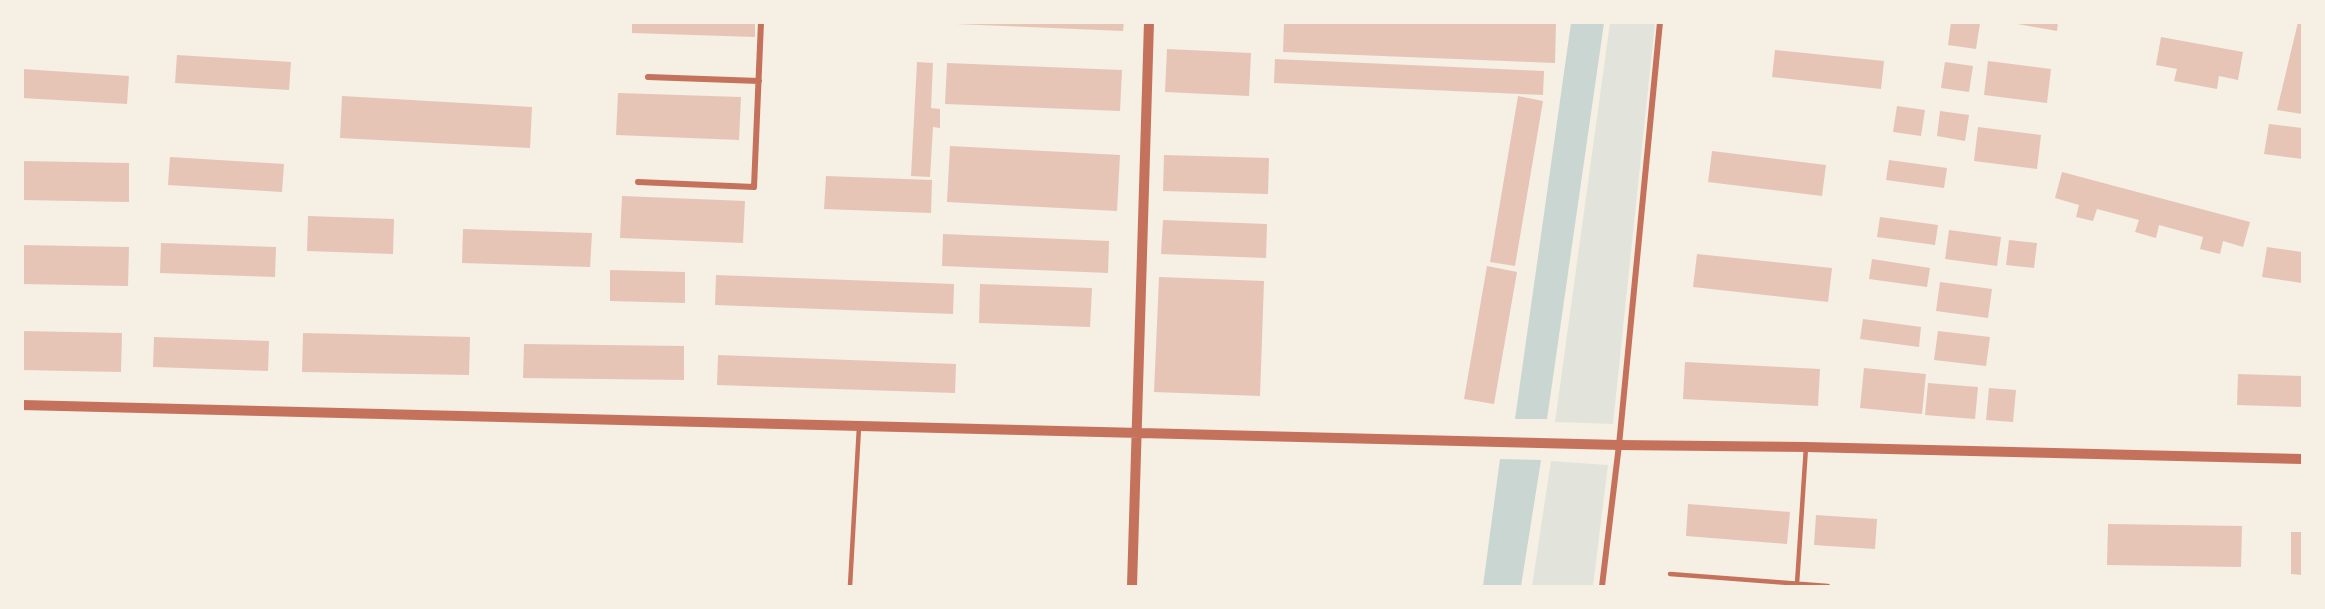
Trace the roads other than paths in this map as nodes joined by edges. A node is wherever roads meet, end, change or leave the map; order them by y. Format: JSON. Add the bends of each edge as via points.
{"nodes":[{"id":1,"x":761,"y":22,"type":"edge"},
{"id":2,"x":1149,"y":22,"type":"edge"},
{"id":3,"x":1660,"y":22,"type":"edge"},
{"id":4,"x":648,"y":76,"type":"dead end"},
{"id":5,"x":759,"y":81,"type":"junction"},
{"id":6,"x":638,"y":182,"type":"dead end"},
{"id":7,"x":22,"y":405,"type":"edge"},
{"id":8,"x":859,"y":427,"type":"junction"},
{"id":9,"x":1138,"y":434,"type":"junction"},
{"id":10,"x":1619,"y":446,"type":"junction"},
{"id":11,"x":1806,"y":447,"type":"junction"},
{"id":12,"x":2302,"y":459,"type":"edge"},
{"id":13,"x":1670,"y":574,"type":"dead end"},
{"id":14,"x":1797,"y":584,"type":"junction"},
{"id":15,"x":850,"y":586,"type":"edge"},
{"id":16,"x":1132,"y":586,"type":"edge"},
{"id":17,"x":1602,"y":586,"type":"edge"},
{"id":18,"x":1828,"y":586,"type":"edge"}],
"edges":[{"from":1,"to":5,"type":"street"},
{"from":2,"to":9,"type":"street"},
{"from":3,"to":10,"type":"street"},
{"from":4,"to":5,"type":"street"},
{"from":5,"to":6,"type":"street","via":[[754,187]]},
{"from":7,"to":8,"type":"street"},
{"from":8,"to":9,"type":"street"},
{"from":8,"to":15,"type":"lane"},
{"from":9,"to":10,"type":"street"},
{"from":9,"to":16,"type":"street"},
{"from":10,"to":11,"type":"street"},
{"from":10,"to":17,"type":"street"},
{"from":11,"to":12,"type":"street"},
{"from":11,"to":14,"type":"lane"},
{"from":13,"to":14,"type":"lane"},
{"from":14,"to":18,"type":"lane"}]}
